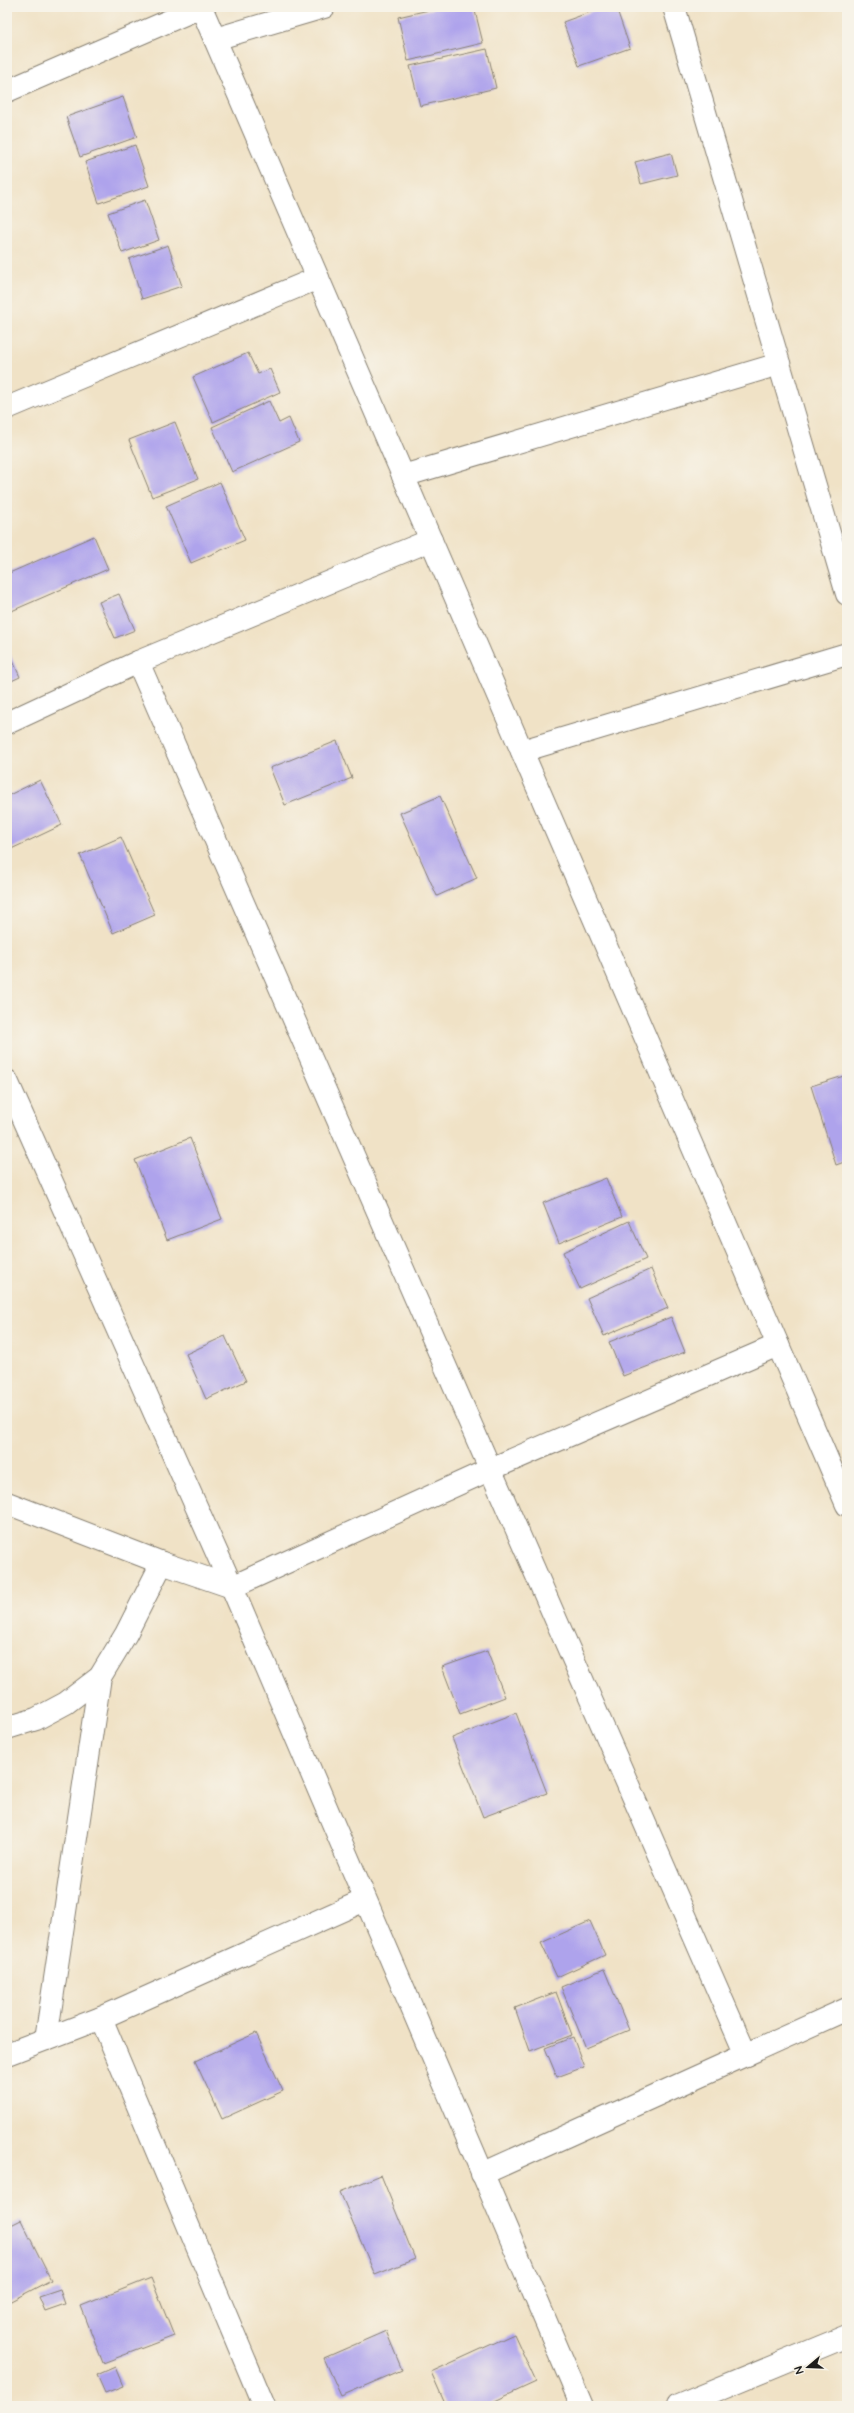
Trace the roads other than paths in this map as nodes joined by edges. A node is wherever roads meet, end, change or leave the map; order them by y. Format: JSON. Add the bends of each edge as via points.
{"nodes":[{"id":1,"x":201,"y":7,"type":"edge"},
{"id":2,"x":324,"y":7,"type":"edge"},
{"id":3,"x":674,"y":7,"type":"edge"},
{"id":4,"x":215,"y":39,"type":"junction"},
{"id":5,"x":7,"y":91,"type":"edge"},
{"id":6,"x":318,"y":278,"type":"junction"},
{"id":7,"x":779,"y":364,"type":"junction"},
{"id":8,"x":7,"y":408,"type":"edge"},
{"id":9,"x":403,"y":476,"type":"junction"},
{"id":10,"x":431,"y":540,"type":"junction"},
{"id":11,"x":847,"y":594,"type":"edge"},
{"id":12,"x":847,"y":654,"type":"edge"},
{"id":13,"x":138,"y":662,"type":"junction"},
{"id":14,"x":7,"y":723,"type":"edge"},
{"id":15,"x":522,"y":751,"type":"junction"},
{"id":16,"x":7,"y":1080,"type":"edge"},
{"id":17,"x":778,"y":1345,"type":"junction"},
{"id":18,"x":490,"y":1469,"type":"junction"},
{"id":19,"x":7,"y":1503,"type":"edge"},
{"id":20,"x":847,"y":1505,"type":"edge"},
{"id":21,"x":162,"y":1563,"type":"junction"},
{"id":22,"x":232,"y":1587,"type":"junction"},
{"id":23,"x":100,"y":1677,"type":"junction"},
{"id":24,"x":7,"y":1728,"type":"edge"},
{"id":25,"x":365,"y":1900,"type":"junction"},
{"id":26,"x":847,"y":2009,"type":"edge"},
{"id":27,"x":101,"y":2018,"type":"junction"},
{"id":28,"x":46,"y":2039,"type":"junction"},
{"id":29,"x":7,"y":2054,"type":"edge"},
{"id":30,"x":746,"y":2055,"type":"junction"},
{"id":31,"x":482,"y":2174,"type":"junction"},
{"id":32,"x":847,"y":2336,"type":"edge"},
{"id":33,"x":264,"y":2406,"type":"edge"},
{"id":34,"x":582,"y":2406,"type":"edge"},
{"id":35,"x":678,"y":2406,"type":"edge"}],
"edges":[{"from":1,"to":4,"type":"street"},
{"from":1,"to":5,"type":"street"},
{"from":2,"to":4,"type":"street"},
{"from":3,"to":7,"type":"street"},
{"from":4,"to":6,"type":"street"},
{"from":6,"to":8,"type":"street"},
{"from":6,"to":9,"type":"street"},
{"from":7,"to":9,"type":"street"},
{"from":7,"to":11,"type":"street"},
{"from":9,"to":10,"type":"street"},
{"from":10,"to":13,"type":"street"},
{"from":10,"to":15,"type":"street"},
{"from":12,"to":15,"type":"street"},
{"from":13,"to":14,"type":"street"},
{"from":13,"to":18,"type":"street"},
{"from":15,"to":17,"type":"street"},
{"from":16,"to":22,"type":"street"},
{"from":17,"to":18,"type":"street"},
{"from":17,"to":20,"type":"street"},
{"from":18,"to":22,"type":"street"},
{"from":18,"to":30,"type":"street"},
{"from":19,"to":21,"type":"street"},
{"from":21,"to":22,"type":"street"},
{"from":21,"to":23,"type":"street","via":[[126,1634]]},
{"from":22,"to":25,"type":"street"},
{"from":23,"to":24,"type":"street","via":[[66,1703],[36,1719]]},
{"from":23,"to":28,"type":"street"},
{"from":25,"to":27,"type":"street"},
{"from":25,"to":31,"type":"street"},
{"from":26,"to":30,"type":"street"},
{"from":27,"to":28,"type":"street"},
{"from":27,"to":33,"type":"street"},
{"from":28,"to":29,"type":"street"},
{"from":30,"to":31,"type":"street"},
{"from":31,"to":34,"type":"street"},
{"from":32,"to":35,"type":"street"}]}
